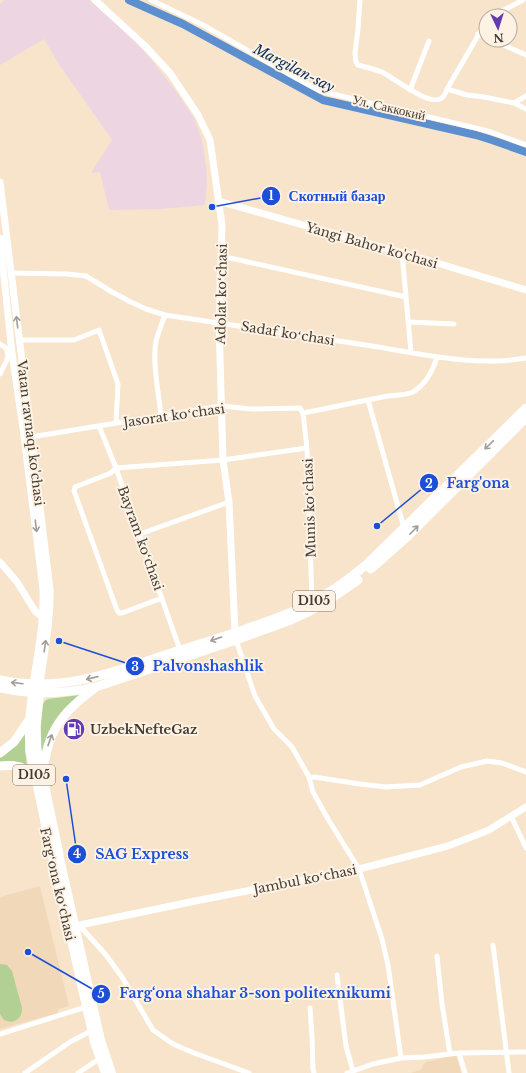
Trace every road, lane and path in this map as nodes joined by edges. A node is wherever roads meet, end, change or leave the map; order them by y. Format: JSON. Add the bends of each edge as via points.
{"nodes":[{"id":1,"x":95,"y":0,"type":"edge"},
{"id":2,"x":151,"y":0,"type":"edge"},
{"id":3,"x":360,"y":0,"type":"edge"},
{"id":4,"x":523,"y":0,"type":"edge"},
{"id":5,"x":508,"y":8,"type":"edge"},
{"id":6,"x":478,"y":34,"type":"edge"},
{"id":7,"x":429,"y":41,"type":"dead end"},
{"id":8,"x":510,"y":48,"type":"edge"},
{"id":9,"x":526,"y":55,"type":"edge"},
{"id":10,"x":447,"y":89,"type":"junction"},
{"id":11,"x":410,"y":90,"type":"junction"},
{"id":12,"x":526,"y":96,"type":"edge"},
{"id":13,"x":514,"y":103,"type":"junction"},
{"id":14,"x":526,"y":110,"type":"edge"},
{"id":15,"x":526,"y":145,"type":"edge"},
{"id":16,"x":0,"y":182,"type":"edge"},
{"id":17,"x":218,"y":201,"type":"junction"},
{"id":18,"x":0,"y":238,"type":"edge"},
{"id":19,"x":402,"y":253,"type":"junction"},
{"id":20,"x":221,"y":256,"type":"junction"},
{"id":21,"x":5,"y":271,"type":"edge"},
{"id":22,"x":9,"y":286,"type":"junction"},
{"id":23,"x":526,"y":290,"type":"edge"},
{"id":24,"x":406,"y":297,"type":"junction"},
{"id":25,"x":165,"y":315,"type":"junction"},
{"id":26,"x":408,"y":322,"type":"junction"},
{"id":27,"x":219,"y":323,"type":"junction"},
{"id":28,"x":454,"y":324,"type":"dead end"},
{"id":29,"x":19,"y":340,"type":"junction"},
{"id":30,"x":0,"y":344,"type":"edge"},
{"id":31,"x":411,"y":352,"type":"junction"},
{"id":32,"x":10,"y":355,"type":"junction"},
{"id":33,"x":437,"y":357,"type":"junction"},
{"id":34,"x":526,"y":358,"type":"edge"},
{"id":35,"x":0,"y":374,"type":"edge"},
{"id":36,"x":368,"y":400,"type":"junction"},
{"id":37,"x":222,"y":406,"type":"junction"},
{"id":38,"x":526,"y":408,"type":"edge"},
{"id":39,"x":304,"y":413,"type":"junction"},
{"id":40,"x":161,"y":416,"type":"junction"},
{"id":41,"x":526,"y":418,"type":"edge"},
{"id":42,"x":116,"y":423,"type":"junction"},
{"id":43,"x":98,"y":426,"type":"junction"},
{"id":44,"x":31,"y":437,"type":"junction"},
{"id":45,"x":307,"y":448,"type":"junction"},
{"id":46,"x":223,"y":460,"type":"junction"},
{"id":47,"x":116,"y":468,"type":"junction"},
{"id":48,"x":470,"y":469,"type":"junction"},
{"id":49,"x":229,"y":502,"type":"junction"},
{"id":50,"x":404,"y":528,"type":"junction"},
{"id":51,"x":140,"y":534,"type":"junction"},
{"id":52,"x":0,"y":562,"type":"edge"},
{"id":53,"x":162,"y":598,"type":"junction"},
{"id":54,"x":312,"y":602,"type":"junction"},
{"id":55,"x":42,"y":617,"type":"junction"},
{"id":56,"x":235,"y":636,"type":"junction"},
{"id":57,"x":180,"y":650,"type":"junction"},
{"id":58,"x":0,"y":680,"type":"edge"},
{"id":59,"x":99,"y":686,"type":"junction"},
{"id":60,"x":0,"y":688,"type":"edge"},
{"id":61,"x":36,"y":689,"type":"junction"},
{"id":62,"x":29,"y":718,"type":"junction"},
{"id":63,"x":0,"y":753,"type":"edge"},
{"id":64,"x":0,"y":766,"type":"edge"},
{"id":65,"x":526,"y":772,"type":"edge"},
{"id":66,"x":39,"y":778,"type":"junction"},
{"id":67,"x":309,"y":778,"type":"junction"},
{"id":68,"x":526,"y":807,"type":"edge"},
{"id":69,"x":511,"y":816,"type":"junction"},
{"id":70,"x":526,"y":848,"type":"edge"},
{"id":71,"x":55,"y":854,"type":"junction"},
{"id":72,"x":358,"y":868,"type":"junction"},
{"id":73,"x":77,"y":925,"type":"junction"},
{"id":74,"x":493,"y":945,"type":"dead end"},
{"id":75,"x":436,"y":956,"type":"dead end"},
{"id":76,"x":337,"y":975,"type":"dead end"},
{"id":77,"x":86,"y":1007,"type":"junction"},
{"id":78,"x":310,"y":1008,"type":"dead end"},
{"id":79,"x":91,"y":1031,"type":"junction"},
{"id":80,"x":0,"y":1034,"type":"edge"},
{"id":81,"x":526,"y":1052,"type":"edge"},
{"id":82,"x":459,"y":1053,"type":"junction"},
{"id":83,"x":506,"y":1053,"type":"junction"},
{"id":84,"x":450,"y":1054,"type":"junction"},
{"id":85,"x":401,"y":1058,"type":"junction"},
{"id":86,"x":99,"y":1059,"type":"junction"},
{"id":87,"x":353,"y":1071,"type":"junction"},
{"id":88,"x":25,"y":1073,"type":"edge"},
{"id":89,"x":78,"y":1073,"type":"edge"},
{"id":90,"x":105,"y":1073,"type":"edge"},
{"id":91,"x":112,"y":1073,"type":"edge"},
{"id":92,"x":249,"y":1073,"type":"edge"},
{"id":93,"x":314,"y":1073,"type":"edge"},
{"id":94,"x":347,"y":1073,"type":"edge"},
{"id":95,"x":465,"y":1073,"type":"edge"},
{"id":96,"x":509,"y":1073,"type":"edge"}],
"edges":[{"from":1,"to":17,"type":"street","name":"Adolat koʻchasi","via":[[170,73],[198,115],[210,140]]},
{"from":2,"to":15,"type":"street","name":"Ул. Саккокий","via":[[203,25],[320,91],[488,131]]},
{"from":3,"to":11,"type":"street","via":[[356,62],[382,73]]},
{"from":4,"to":5,"type":"street"},
{"from":6,"to":10,"type":"street"},
{"from":7,"to":11,"type":"street"},
{"from":8,"to":9,"type":"street"},
{"from":10,"to":11,"type":"street","via":[[441,99],[436,100]]},
{"from":10,"to":13,"type":"street"},
{"from":12,"to":13,"type":"street"},
{"from":13,"to":14,"type":"street"},
{"from":16,"to":21,"type":"street","name":"Vatan ravnaqi ko'chasi"},
{"from":17,"to":19,"type":"street","name":"Yangi Bahor ko'chasi"},
{"from":17,"to":20,"type":"street","name":"Adolat koʻchasi","via":[[222,225]]},
{"from":18,"to":21,"type":"street","name":"Vatan ravnaqi ko'chasi"},
{"from":19,"to":23,"type":"street","name":"Yangi Bahor ko'chasi"},
{"from":19,"to":24,"type":"street"},
{"from":20,"to":24,"type":"street"},
{"from":20,"to":27,"type":"street","name":"Adolat koʻchasi"},
{"from":21,"to":22,"type":"street","name":"Vatan ravnaqi ko'chasi"},
{"from":21,"to":25,"type":"street","name":"Sadaf koʻchasi","via":[[86,276],[129,301]]},
{"from":29,"to":22,"type":"street","name":"Vatan ravnaqi ko'chasi","one_way":true},
{"from":22,"to":32,"type":"street","name":"Vatan ravnaqi ko'chasi"},
{"from":24,"to":26,"type":"street"},
{"from":25,"to":27,"type":"street","name":"Sadaf koʻchasi"},
{"from":25,"to":40,"type":"street","via":[[156,341],[155,353]]},
{"from":26,"to":28,"type":"street"},
{"from":26,"to":31,"type":"street"},
{"from":27,"to":31,"type":"street","name":"Sadaf koʻchasi"},
{"from":27,"to":37,"type":"street","name":"Adolat koʻchasi"},
{"from":29,"to":42,"type":"street","via":[[74,340],[98,330],[118,384]]},
{"from":29,"to":44,"type":"street","name":"Vatan ravnaqi ko'chasi"},
{"from":30,"to":32,"type":"street"},
{"from":31,"to":33,"type":"street","name":"Sadaf koʻchasi"},
{"from":32,"to":35,"type":"street"},
{"from":32,"to":55,"type":"street","name":"Vatan ravnaqi ko'chasi","one_way":true,"via":[[23,428],[43,589]]},
{"from":33,"to":34,"type":"street","name":"Sadaf koʻchasi","via":[[485,361]]},
{"from":33,"to":36,"type":"street","name":"Jasorat koʻchasi","via":[[432,371],[413,392]]},
{"from":36,"to":39,"type":"street","name":"Jasorat koʻchasi"},
{"from":36,"to":50,"type":"street"},
{"from":37,"to":39,"type":"street","name":"Jasorat koʻchasi","via":[[252,409],[300,408]]},
{"from":37,"to":40,"type":"street","name":"Jasorat koʻchasi"},
{"from":37,"to":46,"type":"street","name":"Adolat koʻchasi"},
{"from":38,"to":48,"type":"highway","number":"D105","one_way":true},
{"from":39,"to":45,"type":"street","name":"Munis koʻchasi"},
{"from":40,"to":42,"type":"street","name":"Jasorat koʻchasi"},
{"from":41,"to":48,"type":"highway","number":"D105"},
{"from":42,"to":43,"type":"street","name":"Jasorat koʻchasi"},
{"from":43,"to":44,"type":"street","name":"Jasorat koʻchasi"},
{"from":43,"to":47,"type":"street","name":"Bayram koʻchasi"},
{"from":61,"to":44,"type":"street","name":"Vatan ravnaqi ko'chasi","one_way":true,"via":[[49,617],[50,588]]},
{"from":45,"to":46,"type":"street"},
{"from":45,"to":54,"type":"street","name":"Munis koʻchasi"},
{"from":46,"to":47,"type":"street"},
{"from":46,"to":49,"type":"street","name":"Adolat koʻchasi"},
{"from":47,"to":51,"type":"street","name":"Bayram koʻchasi"},
{"from":47,"to":53,"type":"street","via":[[111,473],[76,487],[74,491],[119,613]]},
{"from":48,"to":50,"type":"highway","number":"D105"},
{"from":56,"to":48,"type":"highway","number":"D105","one_way":true,"via":[[303,615],[349,586],[407,537]]},
{"from":49,"to":51,"type":"street"},
{"from":49,"to":56,"type":"street","name":"Adolat koʻchasi"},
{"from":50,"to":54,"type":"highway","number":"D105","via":[[356,574]]},
{"from":51,"to":53,"type":"street","name":"Bayram koʻchasi"},
{"from":52,"to":55,"type":"street","via":[[18,582],[35,611]]},
{"from":53,"to":57,"type":"street","name":"Bayram koʻchasi"},
{"from":54,"to":56,"type":"highway","number":"D105"},
{"from":55,"to":61,"type":"street","name":"Vatan ravnaqi ko'chasi"},
{"from":56,"to":57,"type":"highway","number":"D105","one_way":true},
{"from":56,"to":59,"type":"highway","number":"D105"},
{"from":56,"to":67,"type":"street","via":[[255,696],[274,729],[292,747]]},
{"from":57,"to":61,"type":"highway","number":"D105","one_way":true,"via":[[91,679]]},
{"from":61,"to":58,"type":"highway","one_way":true},
{"from":59,"to":61,"type":"highway","number":"D105","via":[[78,690]]},
{"from":66,"to":59,"type":"highway","number":"D105","one_way":true,"via":[[49,743],[59,721],[77,702]]},
{"from":60,"to":61,"type":"highway","via":[[14,691]]},
{"from":61,"to":62,"type":"highway","name":"Fargʻona koʻchasi","number":"D105"},
{"from":61,"to":66,"type":"highway","name":"Fargʻona koʻchasi","number":"D105"},
{"from":62,"to":63,"type":"highway","number":"D105","via":[[19,736]]},
{"from":62,"to":66,"type":"highway","name":"Fargʻona koʻchasi","number":"D105","via":[[30,751]]},
{"from":64,"to":66,"type":"highway","number":"D105","via":[[20,767]]},
{"from":65,"to":67,"type":"street","via":[[502,763],[487,761],[461,767],[420,785],[386,786]]},
{"from":66,"to":71,"type":"highway","name":"Fargʻona koʻchasi","number":"D105"},
{"from":67,"to":72,"type":"street","via":[[313,792]]},
{"from":68,"to":69,"type":"street","name":"Jambul koʻchasi"},
{"from":69,"to":70,"type":"street"},
{"from":69,"to":72,"type":"street","name":"Jambul koʻchasi","via":[[488,830],[448,846]]},
{"from":71,"to":73,"type":"main road","name":"Fargʻona koʻchasi"},
{"from":71,"to":77,"type":"main road","name":"Fargʻona koʻchasi"},
{"from":72,"to":73,"type":"street","name":"Jambul koʻchasi"},
{"from":72,"to":85,"type":"street","via":[[388,965]]},
{"from":73,"to":91,"type":"main road","name":"Fargʻona koʻchasi","via":[[101,1040]]},
{"from":73,"to":92,"type":"street","via":[[106,955],[122,977],[153,1030],[194,1054]]},
{"from":74,"to":83,"type":"street"},
{"from":75,"to":84,"type":"street"},
{"from":76,"to":87,"type":"street","via":[[346,1046]]},
{"from":77,"to":79,"type":"main road","name":"Fargʻona koʻchasi"},
{"from":77,"to":80,"type":"street"},
{"from":78,"to":93,"type":"street"},
{"from":79,"to":86,"type":"main road","name":"Fargʻona koʻchasi"},
{"from":79,"to":88,"type":"street"},
{"from":81,"to":83,"type":"street"},
{"from":82,"to":83,"type":"street"},
{"from":82,"to":84,"type":"street"},
{"from":82,"to":95,"type":"street"},
{"from":83,"to":96,"type":"street"},
{"from":84,"to":85,"type":"street"},
{"from":85,"to":87,"type":"street"},
{"from":86,"to":89,"type":"street"},
{"from":86,"to":90,"type":"main road","name":"Fargʻona koʻchasi"},
{"from":87,"to":94,"type":"street"}]}
